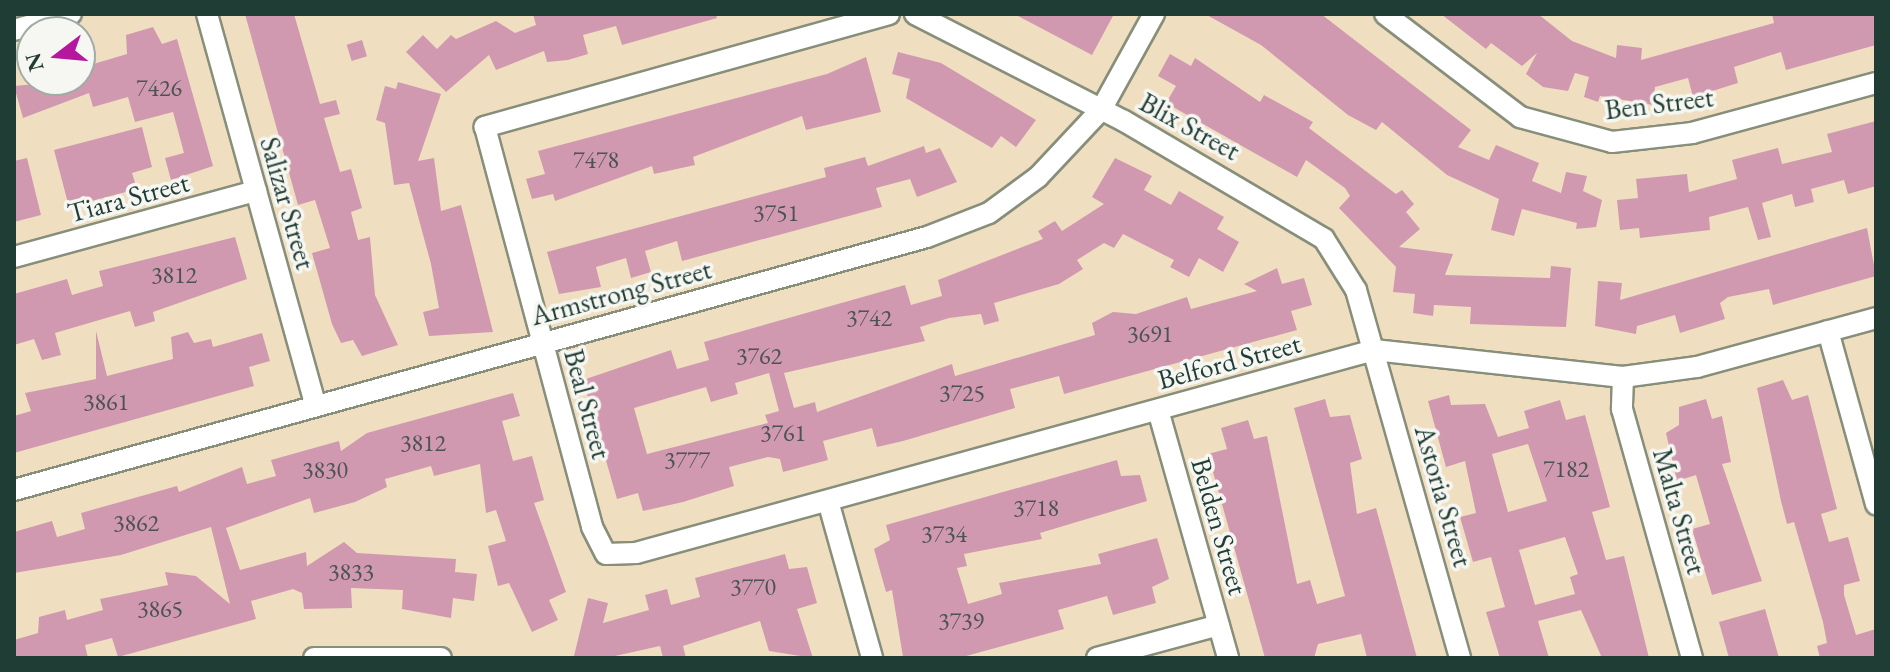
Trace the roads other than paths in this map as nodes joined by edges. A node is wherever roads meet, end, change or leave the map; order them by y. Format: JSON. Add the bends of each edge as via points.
{"nodes":[{"id":1,"x":71,"y":14,"type":"edge"},
{"id":2,"x":207,"y":14,"type":"edge"},
{"id":3,"x":889,"y":14,"type":"edge"},
{"id":4,"x":915,"y":14,"type":"edge"},
{"id":5,"x":1154,"y":14,"type":"edge"},
{"id":6,"x":1385,"y":14,"type":"edge"},
{"id":7,"x":14,"y":30,"type":"edge"},
{"id":8,"x":1876,"y":83,"type":"edge"},
{"id":9,"x":1101,"y":110,"type":"junction"},
{"id":10,"x":256,"y":191,"type":"junction"},
{"id":11,"x":14,"y":257,"type":"edge"},
{"id":12,"x":1876,"y":318,"type":"edge"},
{"id":13,"x":1828,"y":331,"type":"junction"},
{"id":14,"x":542,"y":343,"type":"junction"},
{"id":15,"x":1374,"y":350,"type":"junction"},
{"id":16,"x":1623,"y":377,"type":"junction"},
{"id":17,"x":316,"y":406,"type":"junction"},
{"id":18,"x":1158,"y":410,"type":"junction"},
{"id":19,"x":14,"y":490,"type":"edge"},
{"id":20,"x":828,"y":501,"type":"junction"},
{"id":21,"x":1876,"y":504,"type":"edge"},
{"id":22,"x":606,"y":554,"type":"joint"},
{"id":23,"x":1219,"y":625,"type":"junction"},
{"id":24,"x":314,"y":658,"type":"edge"},
{"id":25,"x":441,"y":658,"type":"edge"},
{"id":26,"x":872,"y":658,"type":"edge"},
{"id":27,"x":1097,"y":658,"type":"edge"},
{"id":28,"x":1228,"y":658,"type":"edge"},
{"id":29,"x":1460,"y":658,"type":"edge"},
{"id":30,"x":1692,"y":658,"type":"edge"}],
"edges":[{"from":1,"to":7,"type":"street"},
{"from":2,"to":10,"type":"street","name":"Salizar Street"},
{"from":3,"to":14,"type":"street","name":"Beal Street","via":[[485,127]]},
{"from":4,"to":9,"type":"street","name":"Blix Street"},
{"from":5,"to":9,"type":"street","name":"Armstrong Street"},
{"from":6,"to":8,"type":"street","name":"Ben Street","via":[[1520,117],[1612,142],[1692,133]]},
{"from":9,"to":14,"type":"street","name":"Armstrong Street","via":[[1038,177],[989,213],[927,237]]},
{"from":9,"to":15,"type":"street","name":"Blix Street","via":[[1324,239],[1356,290]]},
{"from":10,"to":11,"type":"street","name":"Tiara Street"},
{"from":10,"to":17,"type":"street","name":"Salizar Street"},
{"from":12,"to":13,"type":"street","name":"Belford Street"},
{"from":13,"to":16,"type":"street","name":"Belford Street","via":[[1697,367]]},
{"from":13,"to":21,"type":"street"},
{"from":14,"to":17,"type":"street","name":"Armstrong Street"},
{"from":14,"to":22,"type":"street","name":"Beal Street","via":[[592,527]]},
{"from":15,"to":16,"type":"street","name":"Belford Street"},
{"from":15,"to":18,"type":"street","name":"Belford Street"},
{"from":15,"to":29,"type":"street","name":"Astoria Street"},
{"from":16,"to":30,"type":"street","name":"Malta Street","via":[[1622,409]]},
{"from":17,"to":19,"type":"street","name":"Armstrong Street"},
{"from":18,"to":20,"type":"street","name":"Belford Street"},
{"from":18,"to":23,"type":"street","name":"Belden Street"},
{"from":20,"to":22,"type":"street","name":"Belford Street","via":[[636,553]]},
{"from":20,"to":26,"type":"street"},
{"from":23,"to":27,"type":"street"},
{"from":23,"to":28,"type":"street","name":"Belden Street"},
{"from":24,"to":25,"type":"street"}]}
